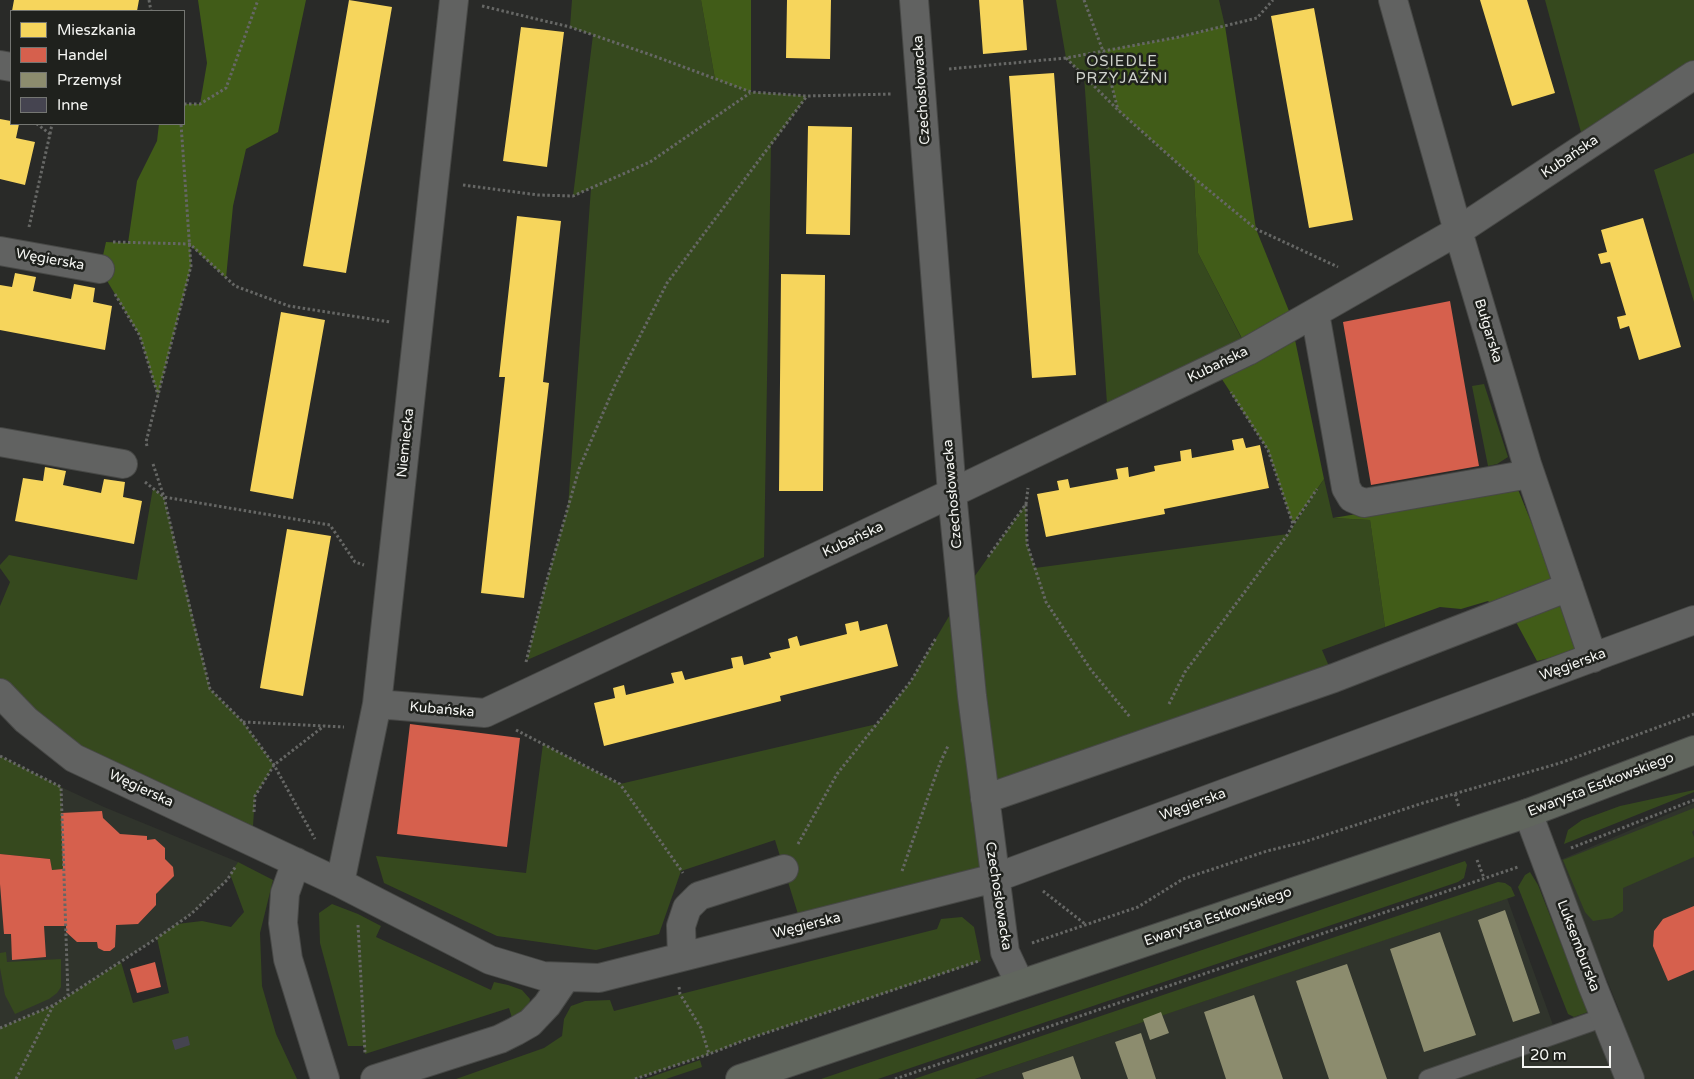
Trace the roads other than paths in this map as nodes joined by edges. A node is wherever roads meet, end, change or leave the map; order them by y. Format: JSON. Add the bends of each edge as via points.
{"nodes":[{"id":1,"x":914,"y":0,"type":"edge"},
{"id":2,"x":1393,"y":0,"type":"edge"},
{"id":3,"x":464,"y":2,"type":"edge"},
{"id":4,"x":1694,"y":75,"type":"edge"},
{"id":5,"x":1458,"y":231,"type":"junction"},
{"id":6,"x":11,"y":253,"type":"edge"},
{"id":7,"x":100,"y":269,"type":"road end"},
{"id":8,"x":1315,"y":312,"type":"junction"},
{"id":9,"x":0,"y":442,"type":"edge"},
{"id":10,"x":123,"y":464,"type":"dead end"},
{"id":11,"x":1530,"y":474,"type":"junction"},
{"id":12,"x":952,"y":493,"type":"junction"},
{"id":13,"x":1569,"y":587,"type":"junction"},
{"id":14,"x":1694,"y":620,"type":"edge"},
{"id":15,"x":1593,"y":658,"type":"junction"},
{"id":16,"x":0,"y":693,"type":"edge"},
{"id":17,"x":375,"y":716,"type":"junction"},
{"id":18,"x":1694,"y":750,"type":"edge"},
{"id":19,"x":985,"y":799,"type":"junction"},
{"id":20,"x":1528,"y":812,"type":"junction"},
{"id":21,"x":296,"y":862,"type":"junction"},
{"id":22,"x":784,"y":869,"type":"road end"},
{"id":23,"x":1006,"y":874,"type":"junction"},
{"id":24,"x":348,"y":887,"type":"junction"},
{"id":25,"x":677,"y":959,"type":"junction"},
{"id":26,"x":566,"y":977,"type":"junction"},
{"id":27,"x":1020,"y":984,"type":"junction"},
{"id":28,"x":1605,"y":1017,"type":"junction"},
{"id":29,"x":326,"y":1079,"type":"edge"},
{"id":30,"x":376,"y":1079,"type":"edge"},
{"id":31,"x":740,"y":1079,"type":"edge"},
{"id":32,"x":1428,"y":1079,"type":"edge"},
{"id":33,"x":1630,"y":1079,"type":"edge"}],
"edges":[{"from":1,"to":12,"type":"street","name":"Czechosłowacka"},
{"from":2,"to":5,"type":"street","name":"Bułgarska"},
{"from":3,"to":17,"type":"street","name":"Niemiecka","via":[[434,181]]},
{"from":4,"to":5,"type":"street","name":"Kubańska"},
{"from":5,"to":8,"type":"street","name":"Kubańska"},
{"from":5,"to":11,"type":"street","name":"Bułgarska"},
{"from":6,"to":7,"type":"street","name":"Węgierska"},
{"from":8,"to":11,"type":"street","via":[[1346,488],[1352,498],[1364,503]]},
{"from":8,"to":12,"type":"street","name":"Kubańska","via":[[1248,351]]},
{"from":9,"to":10,"type":"street"},
{"from":11,"to":13,"type":"street","name":"Bułgarska"},
{"from":12,"to":17,"type":"street","name":"Kubańska","via":[[484,713]]},
{"from":12,"to":19,"type":"street","name":"Czechosłowacka"},
{"from":13,"to":15,"type":"street","name":"Bułgarska"},
{"from":13,"to":19,"type":"street","via":[[1334,678]]},
{"from":14,"to":15,"type":"street","name":"Węgierska"},
{"from":15,"to":23,"type":"street","name":"Węgierska"},
{"from":16,"to":21,"type":"street","name":"Węgierska","via":[[26,720],[74,758]]},
{"from":17,"to":24,"type":"street","name":"Niemiecka"},
{"from":18,"to":20,"type":"main road","name":"Ewarysta Estkowskiego"},
{"from":19,"to":23,"type":"street","name":"Czechosłowacka"},
{"from":20,"to":27,"type":"main road","name":"Ewarysta Estkowskiego"},
{"from":20,"to":28,"type":"street","name":"Luksemburska"},
{"from":21,"to":24,"type":"street","name":"Węgierska"},
{"from":21,"to":29,"type":"street","via":[[285,893],[282,923],[288,959]]},
{"from":22,"to":25,"type":"street","via":[[699,896],[686,908]]},
{"from":23,"to":25,"type":"street","name":"Węgierska"},
{"from":23,"to":27,"type":"street","name":"Czechosłowacka","via":[[1005,952]]},
{"from":24,"to":26,"type":"street","name":"Węgierska","via":[[490,960],[543,976]]},
{"from":25,"to":26,"type":"street","name":"Węgierska","via":[[599,978]]},
{"from":26,"to":30,"type":"street","via":[[548,1005],[530,1023],[516,1031]]},
{"from":27,"to":31,"type":"main road","name":"Ewarysta Estkowskiego"},
{"from":28,"to":32,"type":"lane"},
{"from":28,"to":33,"type":"street","name":"Luksemburska"}]}
